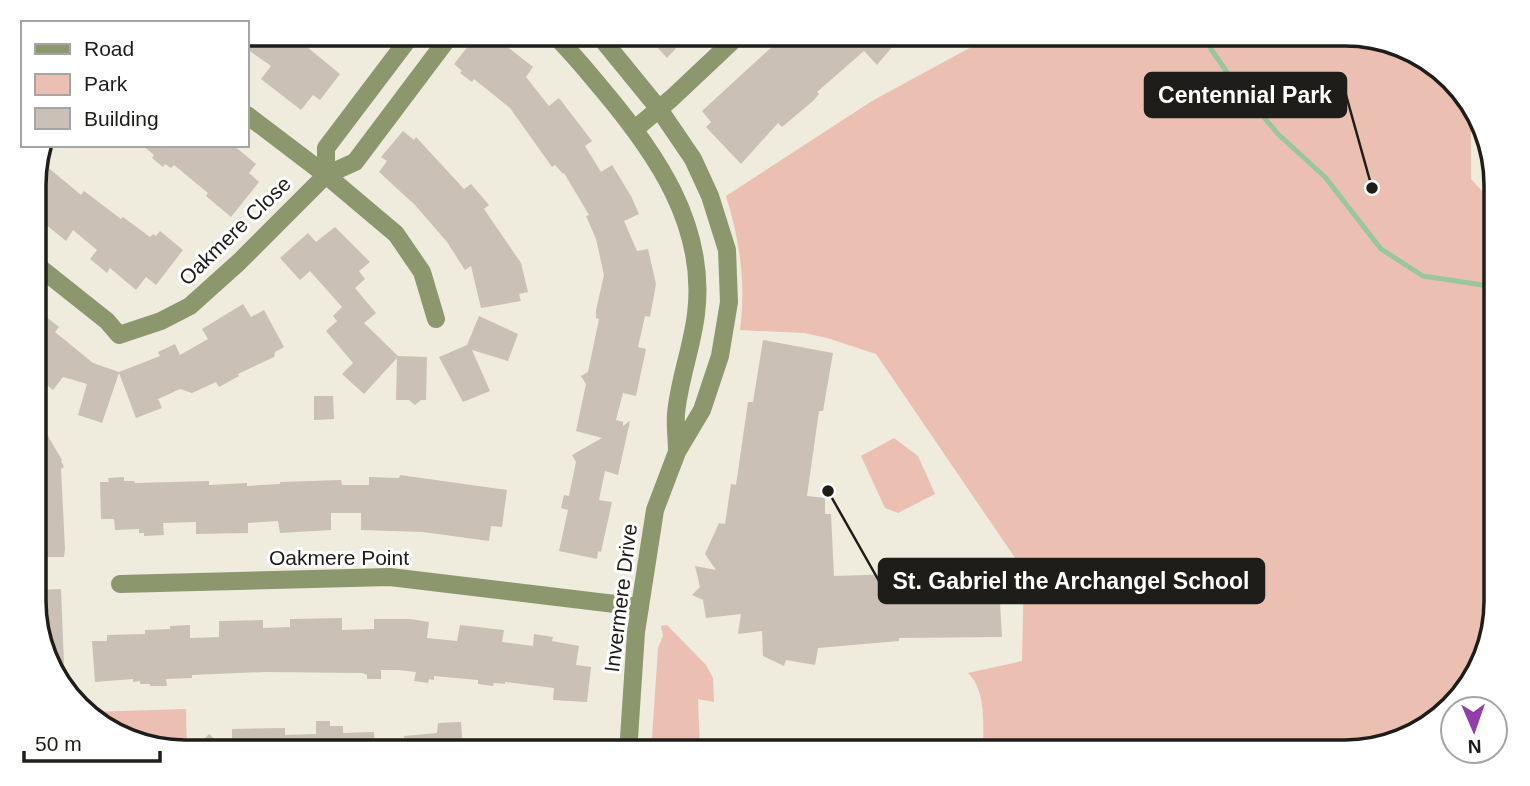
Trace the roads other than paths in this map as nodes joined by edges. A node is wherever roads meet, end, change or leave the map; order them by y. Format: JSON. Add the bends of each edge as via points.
{"nodes":[{"id":1,"x":403,"y":46,"type":"edge"},
{"id":2,"x":442,"y":46,"type":"edge"},
{"id":3,"x":565,"y":46,"type":"edge"},
{"id":4,"x":608,"y":46,"type":"edge"},
{"id":5,"x":727,"y":46,"type":"edge"},
{"id":6,"x":659,"y":109,"type":"junction"},
{"id":7,"x":248,"y":116,"type":"edge"},
{"id":8,"x":635,"y":129,"type":"junction"},
{"id":9,"x":326,"y":175,"type":"junction"},
{"id":10,"x":46,"y":272,"type":"edge"},
{"id":11,"x":436,"y":319,"type":"dead end"},
{"id":12,"x":677,"y":452,"type":"junction"},
{"id":13,"x":120,"y":584,"type":"dead end"},
{"id":14,"x":640,"y":607,"type":"junction"},
{"id":15,"x":629,"y":740,"type":"edge"}],
"edges":[{"from":1,"to":9,"type":"street","via":[[326,148]]},
{"from":2,"to":9,"type":"street","name":"Oakmere Close","via":[[355,162]]},
{"from":3,"to":8,"type":"street","name":"Invermere Drive"},
{"from":4,"to":6,"type":"street","name":"Invermere Drive"},
{"from":5,"to":6,"type":"street"},
{"from":6,"to":8,"type":"street"},
{"from":6,"to":12,"type":"street","name":"Invermere Drive","via":[[693,159],[727,250],[729,302],[720,356],[702,410]]},
{"from":7,"to":9,"type":"street","name":"Oakmere Close"},
{"from":8,"to":12,"type":"street","name":"Invermere Drive","via":[[669,181],[684,215],[695,265],[696,314],[676,414]]},
{"from":9,"to":10,"type":"street","name":"Oakmere Close","via":[[190,306],[161,321],[119,335]]},
{"from":9,"to":11,"type":"street","via":[[396,234],[422,272]]},
{"from":12,"to":14,"type":"street","name":"Invermere Drive","via":[[655,510]]},
{"from":13,"to":14,"type":"street","name":"Oakmere Point","via":[[390,577]]},
{"from":14,"to":15,"type":"street","name":"Invermere Drive"}]}
